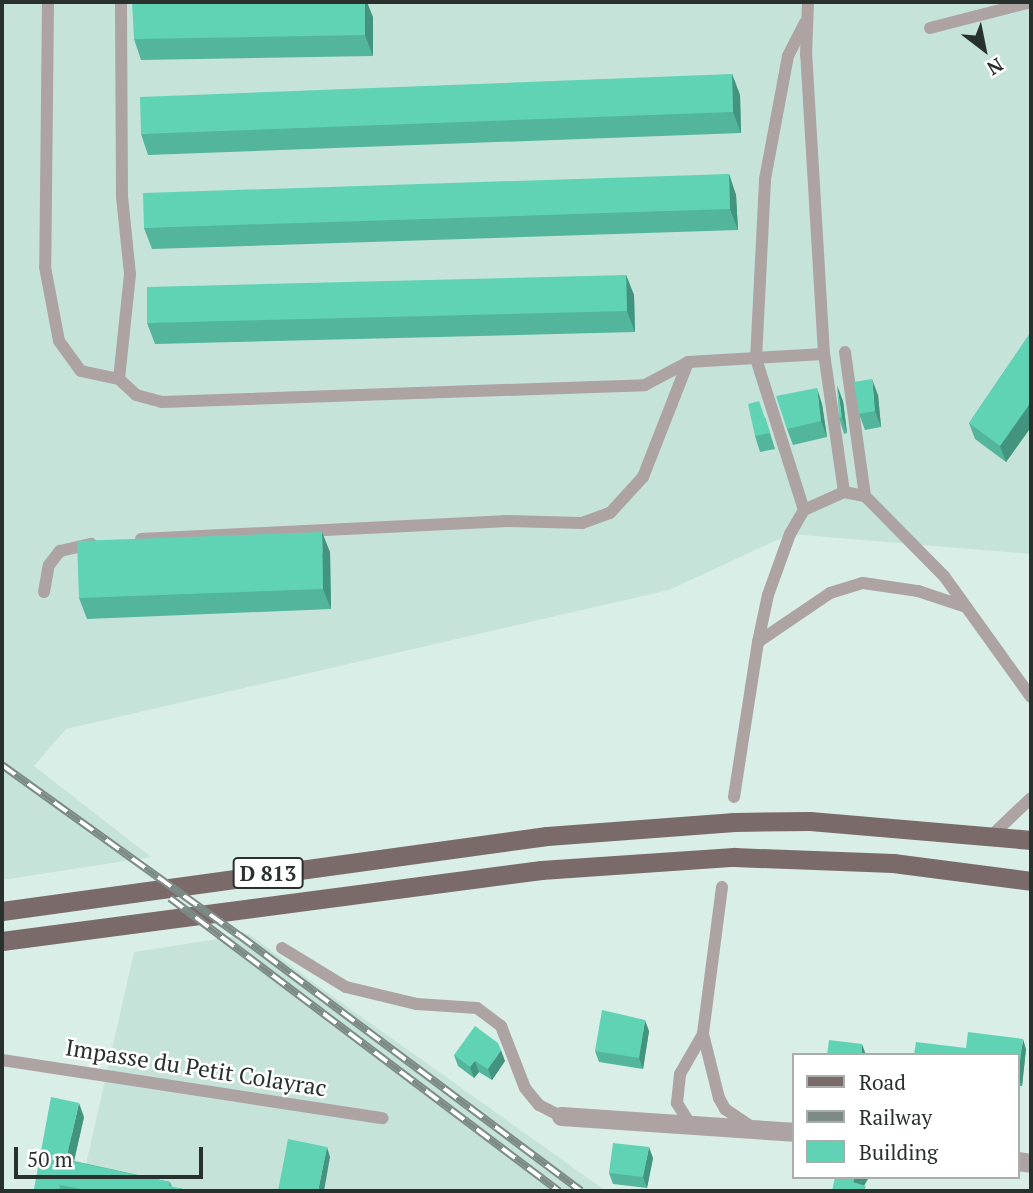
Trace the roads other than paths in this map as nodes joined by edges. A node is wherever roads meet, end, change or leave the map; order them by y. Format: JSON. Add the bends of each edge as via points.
{"nodes":[{"id":1,"x":48,"y":2,"type":"edge"},
{"id":2,"x":121,"y":2,"type":"edge"},
{"id":3,"x":808,"y":2,"type":"edge"},
{"id":4,"x":1031,"y":2,"type":"edge"},
{"id":5,"x":807,"y":18,"type":"junction"},
{"id":6,"x":930,"y":29,"type":"dead end"},
{"id":7,"x":845,"y":352,"type":"dead end"},
{"id":8,"x":824,"y":354,"type":"junction"},
{"id":9,"x":757,"y":359,"type":"junction"},
{"id":10,"x":688,"y":362,"type":"junction"},
{"id":11,"x":119,"y":379,"type":"junction"},
{"id":12,"x":844,"y":492,"type":"junction"},
{"id":13,"x":865,"y":496,"type":"junction"},
{"id":14,"x":804,"y":510,"type":"junction"},
{"id":15,"x":127,"y":541,"type":"edge"},
{"id":16,"x":100,"y":543,"type":"edge"},
{"id":17,"x":44,"y":592,"type":"dead end"},
{"id":18,"x":967,"y":607,"type":"junction"},
{"id":19,"x":758,"y":642,"type":"junction"},
{"id":20,"x":1031,"y":697,"type":"edge"},
{"id":21,"x":734,"y":797,"type":"dead end"},
{"id":22,"x":1031,"y":798,"type":"edge"},
{"id":23,"x":991,"y":836,"type":"junction"},
{"id":24,"x":1031,"y":840,"type":"edge"},
{"id":25,"x":1031,"y":881,"type":"edge"},
{"id":26,"x":722,"y":887,"type":"dead end"},
{"id":27,"x":2,"y":911,"type":"edge"},
{"id":28,"x":2,"y":942,"type":"edge"},
{"id":29,"x":282,"y":948,"type":"dead end"},
{"id":30,"x":703,"y":1034,"type":"junction"},
{"id":31,"x":2,"y":1060,"type":"edge"},
{"id":32,"x":561,"y":1116,"type":"joint"},
{"id":33,"x":383,"y":1118,"type":"dead end"},
{"id":34,"x":690,"y":1124,"type":"junction"},
{"id":35,"x":750,"y":1126,"type":"junction"},
{"id":36,"x":792,"y":1132,"type":"edge"}],
"edges":[{"from":1,"to":11,"type":"lane","via":[[44,267],[59,341],[81,371]]},
{"from":2,"to":11,"type":"lane","via":[[122,197],[130,274]]},
{"from":3,"to":5,"type":"lane"},
{"from":4,"to":6,"type":"lane"},
{"from":5,"to":8,"type":"lane"},
{"from":5,"to":9,"type":"lane","via":[[788,56],[765,179]]},
{"from":7,"to":13,"type":"lane"},
{"from":8,"to":9,"type":"lane"},
{"from":8,"to":12,"type":"lane"},
{"from":9,"to":10,"type":"lane"},
{"from":9,"to":14,"type":"lane"},
{"from":10,"to":11,"type":"lane","via":[[645,385],[162,402],[136,395]]},
{"from":10,"to":15,"type":"lane","via":[[643,477],[610,513],[582,523],[490,521]]},
{"from":12,"to":13,"type":"lane"},
{"from":12,"to":14,"type":"lane"},
{"from":13,"to":18,"type":"lane","via":[[944,576]]},
{"from":14,"to":19,"type":"lane","via":[[790,534],[768,595]]},
{"from":16,"to":17,"type":"lane","via":[[60,551],[49,565]]},
{"from":18,"to":19,"type":"lane","via":[[918,591],[863,583],[830,593]]},
{"from":18,"to":20,"type":"lane"},
{"from":19,"to":21,"type":"lane"},
{"from":22,"to":23,"type":"lane"},
{"from":23,"to":24,"type":"main road","number":"D 813"},
{"from":23,"to":27,"type":"main road","number":"D 813","via":[[810,821],[734,822],[534,838]]},
{"from":25,"to":28,"type":"main road","number":"D 813","via":[[810,858],[734,857],[541,870]]},
{"from":26,"to":30,"type":"lane"},
{"from":29,"to":32,"type":"lane","via":[[346,987],[417,1004],[477,1009],[501,1026],[525,1088],[539,1105]]},
{"from":30,"to":34,"type":"lane","via":[[680,1074],[677,1103]]},
{"from":30,"to":35,"type":"lane","via":[[719,1098],[725,1109]]},
{"from":31,"to":33,"type":"lane","name":"Impasse du Petit Colayrac"},
{"from":32,"to":34,"type":"street"},
{"from":34,"to":35,"type":"street"},
{"from":35,"to":36,"type":"street"}]}
